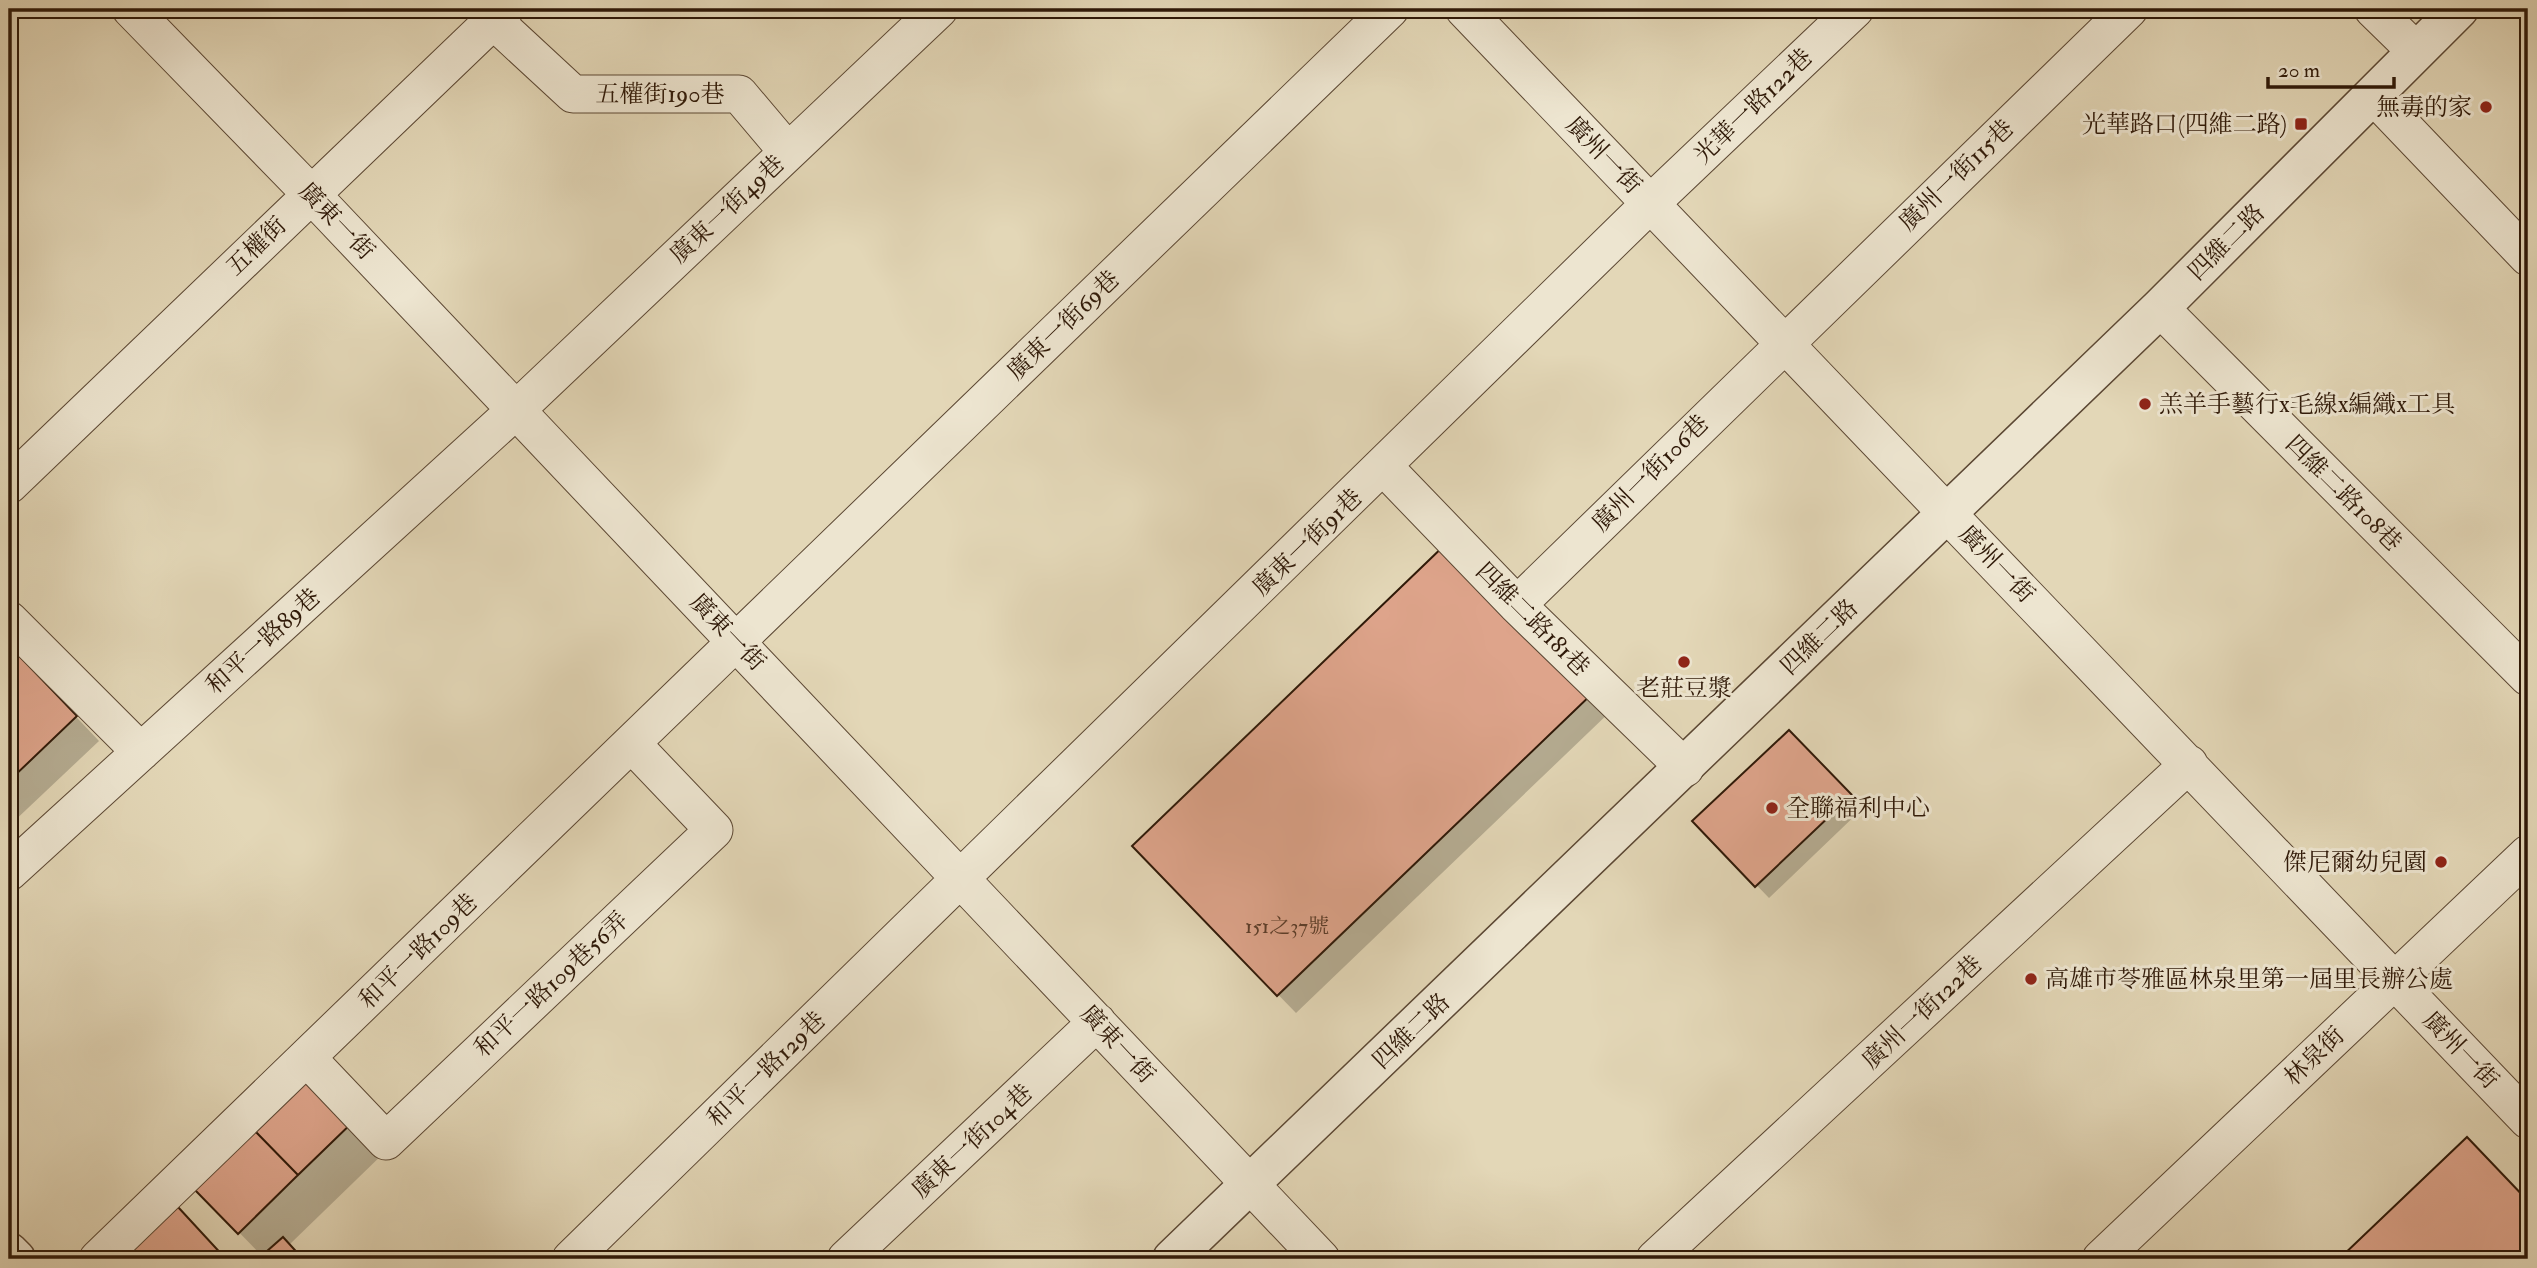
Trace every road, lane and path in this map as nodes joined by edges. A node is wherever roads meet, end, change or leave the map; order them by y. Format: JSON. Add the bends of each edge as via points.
{"nodes":[{"id":1,"x":131,"y":9,"type":"edge"},
{"id":2,"x":939,"y":9,"type":"edge"},
{"id":3,"x":1390,"y":9,"type":"edge"},
{"id":4,"x":1464,"y":9,"type":"edge"},
{"id":5,"x":1856,"y":9,"type":"edge"},
{"id":6,"x":2129,"y":9,"type":"edge"},
{"id":7,"x":2373,"y":9,"type":"edge"},
{"id":8,"x":2459,"y":9,"type":"edge"},
{"id":9,"x":499,"y":15,"type":"edge"},
{"id":10,"x":2416,"y":51,"type":"junction"},
{"id":11,"x":2373,"y":95,"type":"junction"},
{"id":12,"x":788,"y":152,"type":"junction"},
{"id":13,"x":311,"y":194,"type":"junction"},
{"id":14,"x":1651,"y":203,"type":"junction"},
{"id":15,"x":2528,"y":257,"type":"edge"},
{"id":16,"x":2160,"y":308,"type":"junction"},
{"id":17,"x":1784,"y":342,"type":"junction"},
{"id":18,"x":516,"y":410,"type":"junction"},
{"id":19,"x":1384,"y":467,"type":"junction"},
{"id":20,"x":9,"y":485,"type":"edge"},
{"id":21,"x":1948,"y":513,"type":"junction"},
{"id":22,"x":1517,"y":605,"type":"junction"},
{"id":23,"x":9,"y":620,"type":"edge"},
{"id":24,"x":737,"y":642,"type":"junction"},
{"id":25,"x":2528,"y":677,"type":"edge"},
{"id":26,"x":632,"y":744,"type":"junction"},
{"id":27,"x":141,"y":752,"type":"junction"},
{"id":28,"x":2189,"y":764,"type":"junction"},
{"id":29,"x":1685,"y":768,"type":"junction"},
{"id":30,"x":2528,"y":854,"type":"edge"},
{"id":31,"x":9,"y":872,"type":"edge"},
{"id":32,"x":962,"y":879,"type":"junction"},
{"id":33,"x":2396,"y":980,"type":"junction"},
{"id":34,"x":1097,"y":1022,"type":"junction"},
{"id":35,"x":307,"y":1058,"type":"junction"},
{"id":36,"x":2528,"y":1120,"type":"edge"},
{"id":37,"x":1251,"y":1185,"type":"junction"},
{"id":38,"x":9,"y":1252,"type":"edge"},
{"id":39,"x":16,"y":1259,"type":"edge"},
{"id":40,"x":98,"y":1259,"type":"edge"},
{"id":41,"x":571,"y":1259,"type":"edge"},
{"id":42,"x":846,"y":1259,"type":"edge"},
{"id":43,"x":1172,"y":1259,"type":"edge"},
{"id":44,"x":1321,"y":1259,"type":"edge"},
{"id":45,"x":1655,"y":1259,"type":"edge"},
{"id":46,"x":2101,"y":1259,"type":"edge"}],
"edges":[{"from":1,"to":13,"type":"street","name":"廣東一街"},
{"from":2,"to":12,"type":"street","name":"廣東一街49巷"},
{"from":3,"to":24,"type":"street","name":"廣東一街69巷"},
{"from":4,"to":14,"type":"street","name":"廣州一街"},
{"from":5,"to":14,"type":"street","name":"光華一路122巷"},
{"from":6,"to":17,"type":"street","name":"廣州一街115巷"},
{"from":7,"to":10,"type":"street"},
{"from":8,"to":10,"type":"street","name":"四維二路"},
{"from":9,"to":12,"type":"street","name":"五權街190巷","via":[[573,94],[739,94]]},
{"from":9,"to":13,"type":"street","name":"五權街"},
{"from":10,"to":11,"type":"street","name":"四維二路"},
{"from":11,"to":15,"type":"street"},
{"from":11,"to":16,"type":"street","name":"四維二路"},
{"from":12,"to":18,"type":"street","name":"廣東一街49巷"},
{"from":13,"to":18,"type":"street","name":"廣東一街"},
{"from":13,"to":20,"type":"street","name":"五權街"},
{"from":14,"to":17,"type":"street","name":"廣州一街"},
{"from":14,"to":19,"type":"street","name":"廣東一街91巷"},
{"from":16,"to":21,"type":"street","name":"四維二路"},
{"from":16,"to":25,"type":"street","name":"四維二路108巷"},
{"from":17,"to":21,"type":"street","name":"廣州一街"},
{"from":17,"to":22,"type":"street","name":"廣州一街106巷"},
{"from":18,"to":24,"type":"street","name":"廣東一街"},
{"from":18,"to":27,"type":"street","name":"和平一路89巷"},
{"from":19,"to":22,"type":"street","name":"四維二路181巷"},
{"from":19,"to":32,"type":"street","name":"廣東一街91巷"},
{"from":21,"to":28,"type":"street","name":"廣州一街"},
{"from":21,"to":29,"type":"street","name":"四維二路"},
{"from":22,"to":29,"type":"street","name":"四維二路181巷"},
{"from":23,"to":27,"type":"street"},
{"from":24,"to":26,"type":"street","name":"和平一路109巷"},
{"from":24,"to":32,"type":"street","name":"廣東一街"},
{"from":26,"to":35,"type":"street","name":"和平一路109巷"},
{"from":26,"to":35,"type":"street","name":"和平一路109巷56弄","via":[[714,830],[386,1141]]},
{"from":27,"to":31,"type":"street","name":"和平一路89巷"},
{"from":28,"to":33,"type":"street","name":"廣州一街"},
{"from":28,"to":45,"type":"street","name":"廣州一街122巷"},
{"from":29,"to":37,"type":"street","name":"四維二路"},
{"from":30,"to":33,"type":"street","name":"林泉街"},
{"from":32,"to":34,"type":"street","name":"廣東一街"},
{"from":32,"to":41,"type":"street","name":"和平一路129巷"},
{"from":33,"to":36,"type":"street","name":"廣州一街"},
{"from":33,"to":46,"type":"street","name":"林泉街"},
{"from":34,"to":37,"type":"street","name":"廣東一街"},
{"from":34,"to":42,"type":"street","name":"廣東一街104巷"},
{"from":35,"to":40,"type":"street","name":"和平一路109巷"},
{"from":37,"to":43,"type":"street","name":"四維二路"},
{"from":37,"to":44,"type":"street","name":"廣東一街"},
{"from":38,"to":39,"type":"street"}]}
